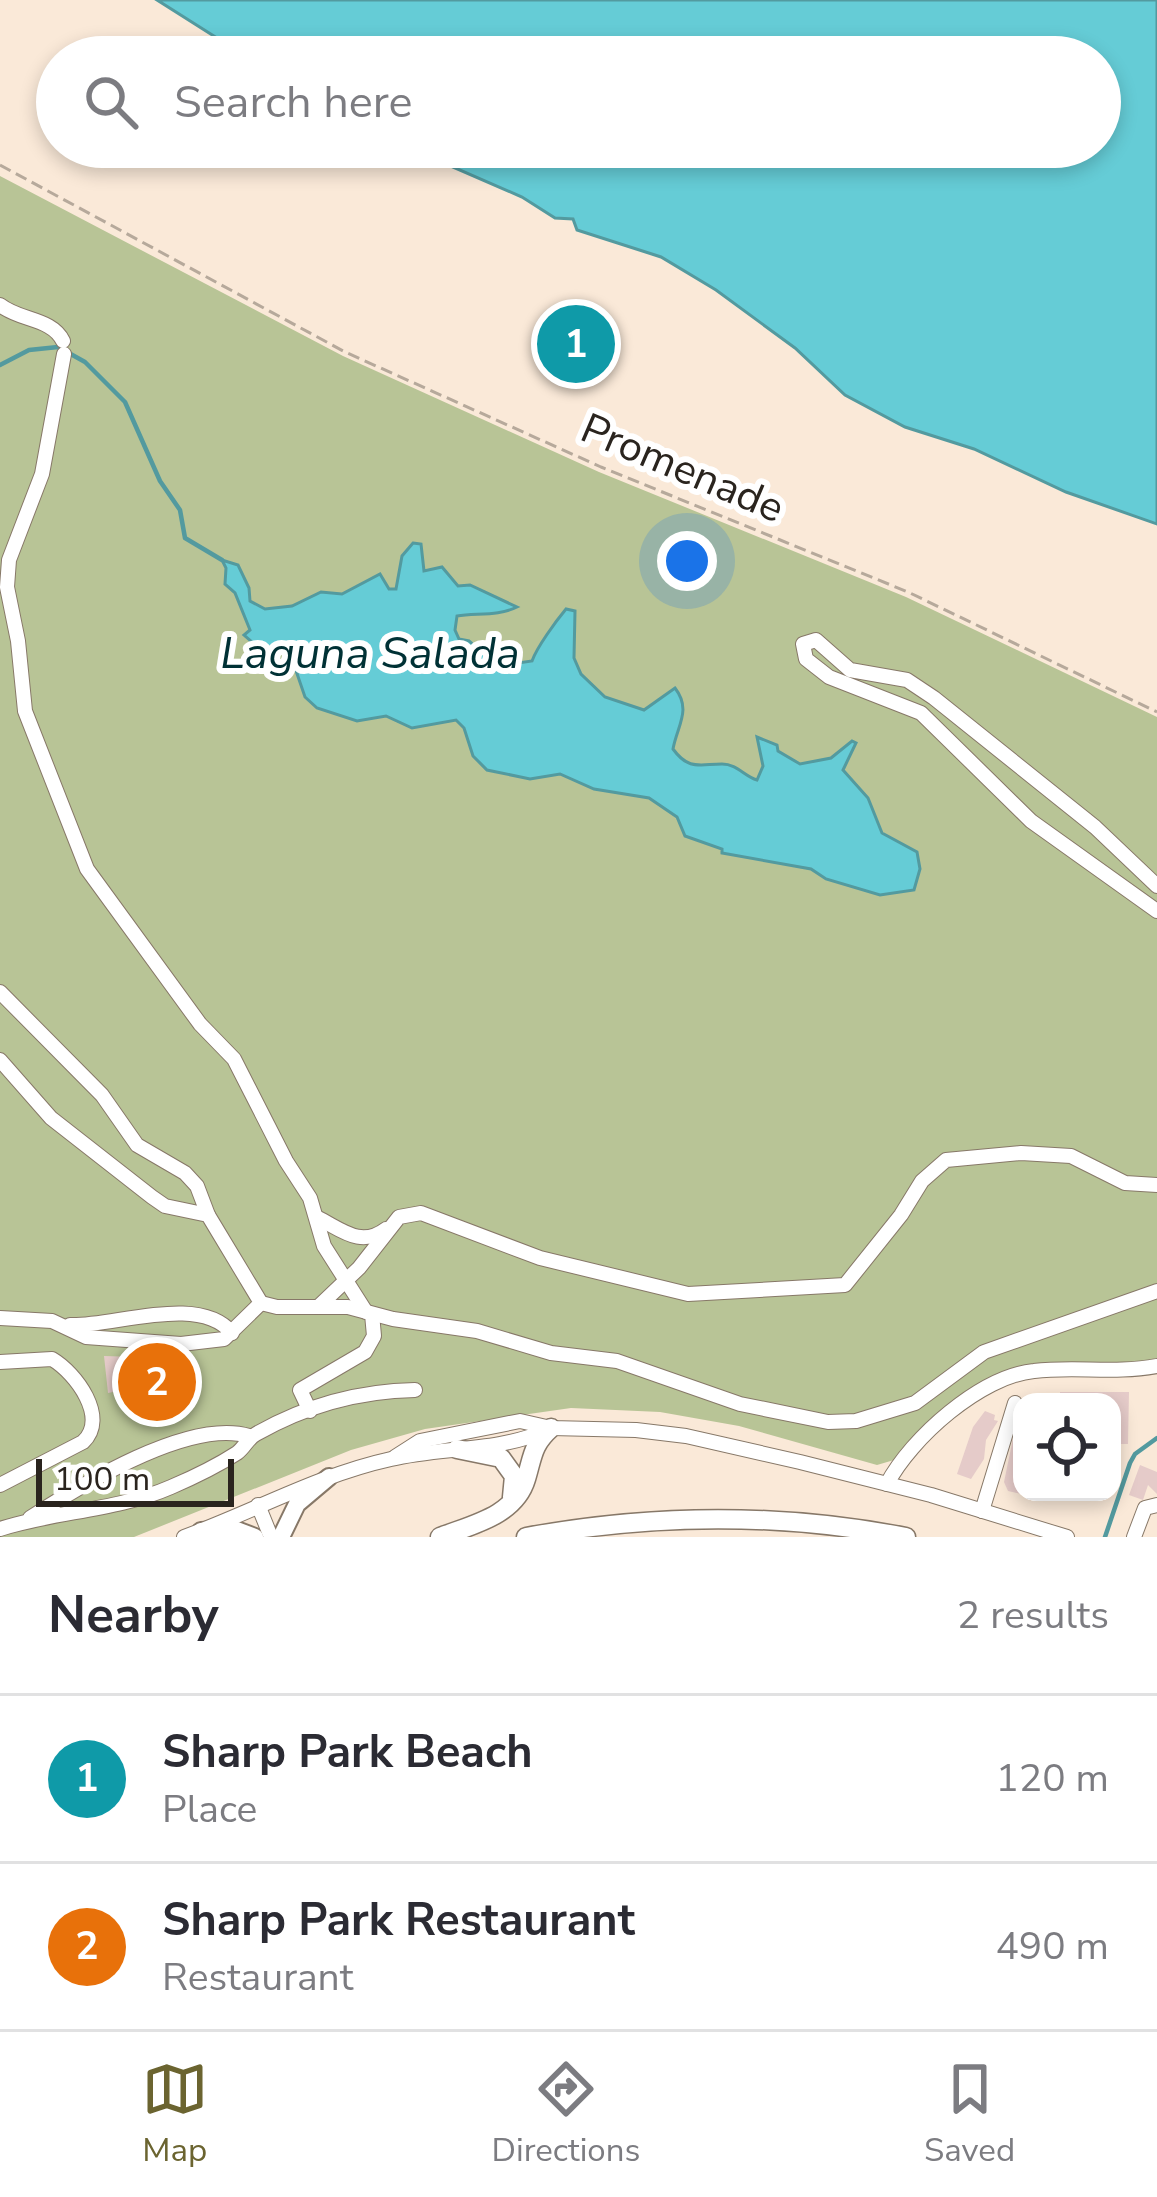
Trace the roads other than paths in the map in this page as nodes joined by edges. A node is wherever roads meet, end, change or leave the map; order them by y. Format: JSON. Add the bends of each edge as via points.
{"nodes":[{"id":1,"x":0,"y":305,"type":"edge"},
{"id":2,"x":1157,"y":886,"type":"edge"},
{"id":3,"x":1157,"y":911,"type":"edge"},
{"id":4,"x":0,"y":992,"type":"edge"},
{"id":5,"x":0,"y":1060,"type":"edge"},
{"id":6,"x":1157,"y":1185,"type":"edge"},
{"id":7,"x":208,"y":1215,"type":"junction"},
{"id":8,"x":318,"y":1218,"type":"junction"},
{"id":9,"x":390,"y":1226,"type":"junction"},
{"id":10,"x":346,"y":1282,"type":"junction"},
{"id":11,"x":1157,"y":1292,"type":"edge"},
{"id":12,"x":261,"y":1303,"type":"junction"},
{"id":13,"x":318,"y":1307,"type":"junction"},
{"id":14,"x":369,"y":1313,"type":"junction"},
{"id":15,"x":0,"y":1318,"type":"edge"},
{"id":16,"x":61,"y":1324,"type":"junction"},
{"id":17,"x":232,"y":1333,"type":"junction"},
{"id":18,"x":0,"y":1362,"type":"edge"},
{"id":19,"x":1157,"y":1366,"type":"edge"},
{"id":20,"x":415,"y":1390,"type":"dead end"},
{"id":21,"x":1013,"y":1410,"type":"edge"},
{"id":22,"x":310,"y":1411,"type":"junction"},
{"id":23,"x":551,"y":1428,"type":"junction"},
{"id":24,"x":249,"y":1436,"type":"junction"},
{"id":25,"x":457,"y":1449,"type":"junction"},
{"id":26,"x":395,"y":1457,"type":"junction"},
{"id":27,"x":329,"y":1477,"type":"junction"},
{"id":28,"x":887,"y":1484,"type":"junction"},
{"id":29,"x":0,"y":1485,"type":"edge"},
{"id":30,"x":511,"y":1502,"type":"junction"},
{"id":31,"x":258,"y":1505,"type":"junction"},
{"id":32,"x":1157,"y":1505,"type":"edge"},
{"id":33,"x":982,"y":1511,"type":"junction"},
{"id":34,"x":25,"y":1521,"type":"junction"},
{"id":35,"x":0,"y":1529,"type":"edge"},
{"id":36,"x":193,"y":1534,"type":"edge"},
{"id":37,"x":255,"y":1537,"type":"edge"},
{"id":38,"x":271,"y":1537,"type":"edge"},
{"id":39,"x":281,"y":1537,"type":"edge"},
{"id":40,"x":440,"y":1537,"type":"edge"},
{"id":41,"x":526,"y":1537,"type":"edge"},
{"id":42,"x":906,"y":1537,"type":"edge"},
{"id":43,"x":1067,"y":1537,"type":"edge"},
{"id":44,"x":1134,"y":1537,"type":"edge"}],
"edges":[{"from":1,"to":8,"type":"street","via":[[55,328],[63,348],[42,474],[9,560],[22,699],[87,869],[234,1059]]},
{"from":2,"to":3,"type":"street","via":[[934,698],[907,680],[850,670],[816,640],[802,644],[806,659],[829,677],[921,713],[1031,821]]},
{"from":4,"to":7,"type":"street","via":[[102,1095],[137,1144],[185,1173]]},
{"from":5,"to":7,"type":"street","via":[[51,1118],[152,1197]]},
{"from":6,"to":9,"type":"street","via":[[1125,1183],[1071,1156],[946,1160],[845,1285],[700,1296],[540,1258],[422,1213]]},
{"from":7,"to":12,"type":"street"},
{"from":8,"to":9,"type":"street","via":[[368,1239]]},
{"from":8,"to":10,"type":"street"},
{"from":9,"to":10,"type":"street"},
{"from":10,"to":13,"type":"street"},
{"from":10,"to":14,"type":"street"},
{"from":11,"to":14,"type":"street","via":[[984,1352],[915,1403],[842,1422],[740,1404],[617,1361]]},
{"from":12,"to":13,"type":"street"},
{"from":12,"to":17,"type":"street"},
{"from":13,"to":14,"type":"street"},
{"from":14,"to":22,"type":"street","via":[[374,1336],[365,1352],[300,1390]]},
{"from":15,"to":16,"type":"street"},
{"from":16,"to":17,"type":"street","via":[[86,1337],[147,1343],[210,1342]]},
{"from":16,"to":17,"type":"street","via":[[190,1316],[222,1322]]},
{"from":18,"to":29,"type":"street","via":[[59,1363],[95,1423],[83,1442]]},
{"from":19,"to":28,"type":"street","via":[[1001,1378],[941,1422]]},
{"from":20,"to":22,"type":"street","via":[[378,1391]]},
{"from":21,"to":33,"type":"street"},
{"from":22,"to":24,"type":"street"},
{"from":23,"to":25,"type":"street","via":[[522,1441]]},
{"from":23,"to":26,"type":"street","via":[[520,1421],[454,1432]]},
{"from":23,"to":28,"type":"street","via":[[686,1436]]},
{"from":23,"to":30,"type":"highway","via":[[536,1442]]},
{"from":24,"to":34,"type":"street","via":[[242,1450],[171,1487]]},
{"from":24,"to":34,"type":"street","via":[[201,1433],[92,1478]]},
{"from":25,"to":26,"type":"street"},
{"from":25,"to":30,"type":"highway","via":[[501,1458],[514,1476]]},
{"from":26,"to":27,"type":"street"},
{"from":27,"to":31,"type":"street"},
{"from":27,"to":39,"type":"main road","via":[[297,1504]]},
{"from":28,"to":33,"type":"street"},
{"from":30,"to":40,"type":"highway"},
{"from":31,"to":36,"type":"street"},
{"from":31,"to":38,"type":"street"},
{"from":32,"to":44,"type":"street","via":[[1145,1508]]},
{"from":33,"to":43,"type":"street"},
{"from":34,"to":35,"type":"street"},
{"from":36,"to":37,"type":"main road","via":[[234,1529]]},
{"from":41,"to":42,"type":"highway","via":[[635,1522],[738,1520]]}]}
